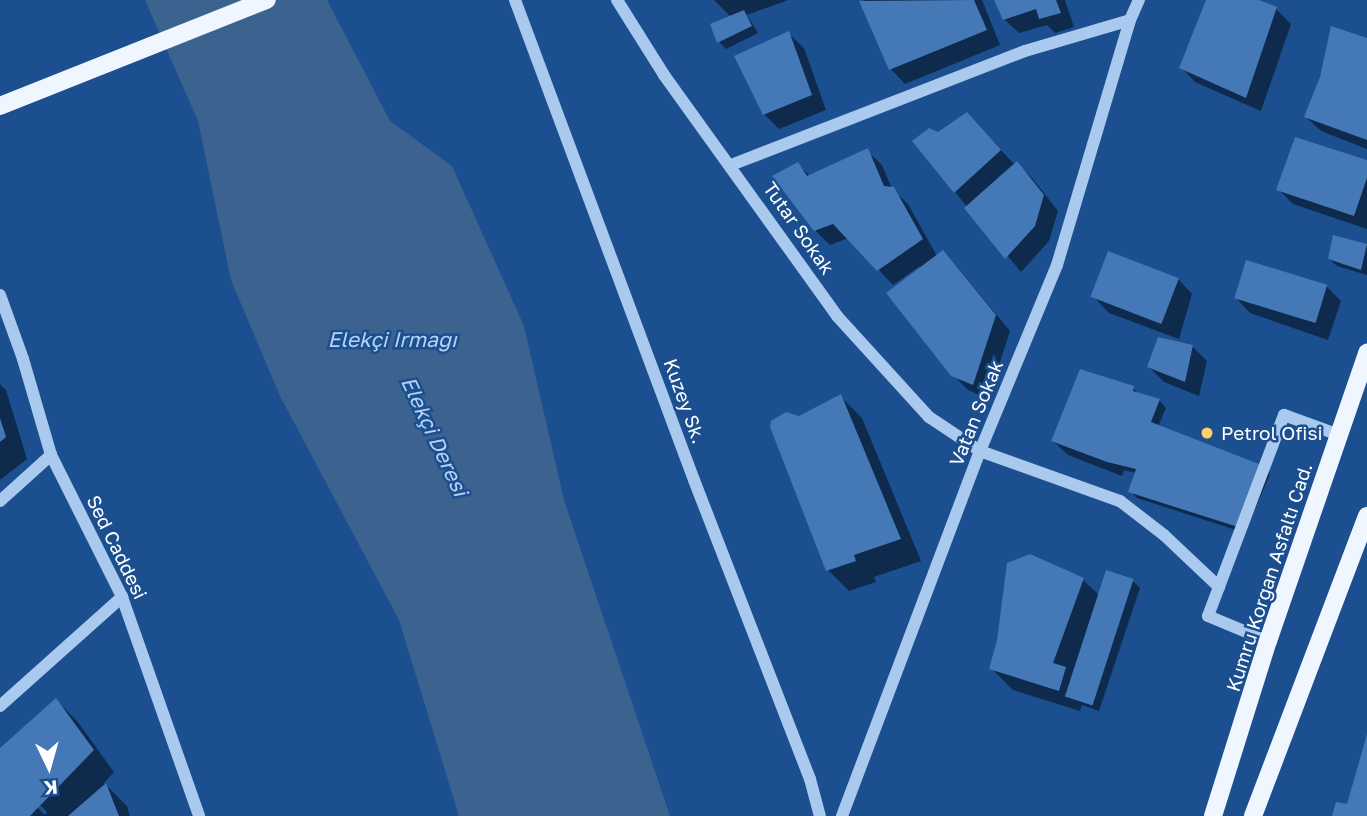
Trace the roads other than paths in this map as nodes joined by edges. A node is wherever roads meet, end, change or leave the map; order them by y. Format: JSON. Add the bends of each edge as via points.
{"nodes":[{"id":1,"x":267,"y":0,"type":"edge"},
{"id":2,"x":514,"y":0,"type":"edge"},
{"id":3,"x":617,"y":0,"type":"edge"},
{"id":4,"x":1139,"y":0,"type":"edge"},
{"id":5,"x":1130,"y":20,"type":"junction"},
{"id":6,"x":0,"y":106,"type":"edge"},
{"id":7,"x":731,"y":165,"type":"junction"},
{"id":8,"x":0,"y":296,"type":"edge"},
{"id":9,"x":1367,"y":353,"type":"edge"},
{"id":10,"x":1339,"y":435,"type":"junction"},
{"id":11,"x":981,"y":451,"type":"junction"},
{"id":12,"x":51,"y":455,"type":"junction"},
{"id":13,"x":0,"y":501,"type":"edge"},
{"id":14,"x":1367,"y":516,"type":"edge"},
{"id":15,"x":1219,"y":587,"type":"junction"},
{"id":16,"x":122,"y":597,"type":"junction"},
{"id":17,"x":1268,"y":641,"type":"junction"},
{"id":18,"x":0,"y":706,"type":"edge"},
{"id":19,"x":199,"y":816,"type":"edge"},
{"id":20,"x":820,"y":816,"type":"edge"},
{"id":21,"x":842,"y":816,"type":"edge"},
{"id":22,"x":1213,"y":816,"type":"edge"},
{"id":23,"x":1253,"y":816,"type":"edge"}],
"edges":[{"from":1,"to":6,"type":"main road"},
{"from":2,"to":20,"type":"street","name":"Kuzey Sk.","via":[[810,779]]},
{"from":3,"to":7,"type":"street","name":"Tutar Sokak","via":[[664,75]]},
{"from":4,"to":5,"type":"street","name":"Vatan Sokak"},
{"from":5,"to":7,"type":"street","via":[[1025,51]]},
{"from":5,"to":11,"type":"street","name":"Vatan Sokak","via":[[1057,265]]},
{"from":7,"to":11,"type":"street","name":"Tutar Sokak","via":[[837,316],[929,417]]},
{"from":8,"to":12,"type":"street","name":"Sed Caddesi"},
{"from":9,"to":10,"type":"main road","name":"Kumru Korgan Asfaltı Cad."},
{"from":10,"to":15,"type":"street","via":[[1283,415]]},
{"from":10,"to":17,"type":"main road","name":"Kumru Korgan Asfaltı Cad."},
{"from":11,"to":15,"type":"street","name":"Tutar Sokak","via":[[1121,501]]},
{"from":11,"to":21,"type":"street","name":"Vatan Sokak"},
{"from":12,"to":13,"type":"street"},
{"from":12,"to":16,"type":"street","name":"Sed Caddesi"},
{"from":14,"to":23,"type":"main road"},
{"from":15,"to":17,"type":"street","via":[[1208,616]]},
{"from":16,"to":18,"type":"street"},
{"from":16,"to":19,"type":"street","name":"Sed Caddesi"},
{"from":17,"to":22,"type":"main road","name":"Kumru Korgan Asfaltı Cad."}]}
